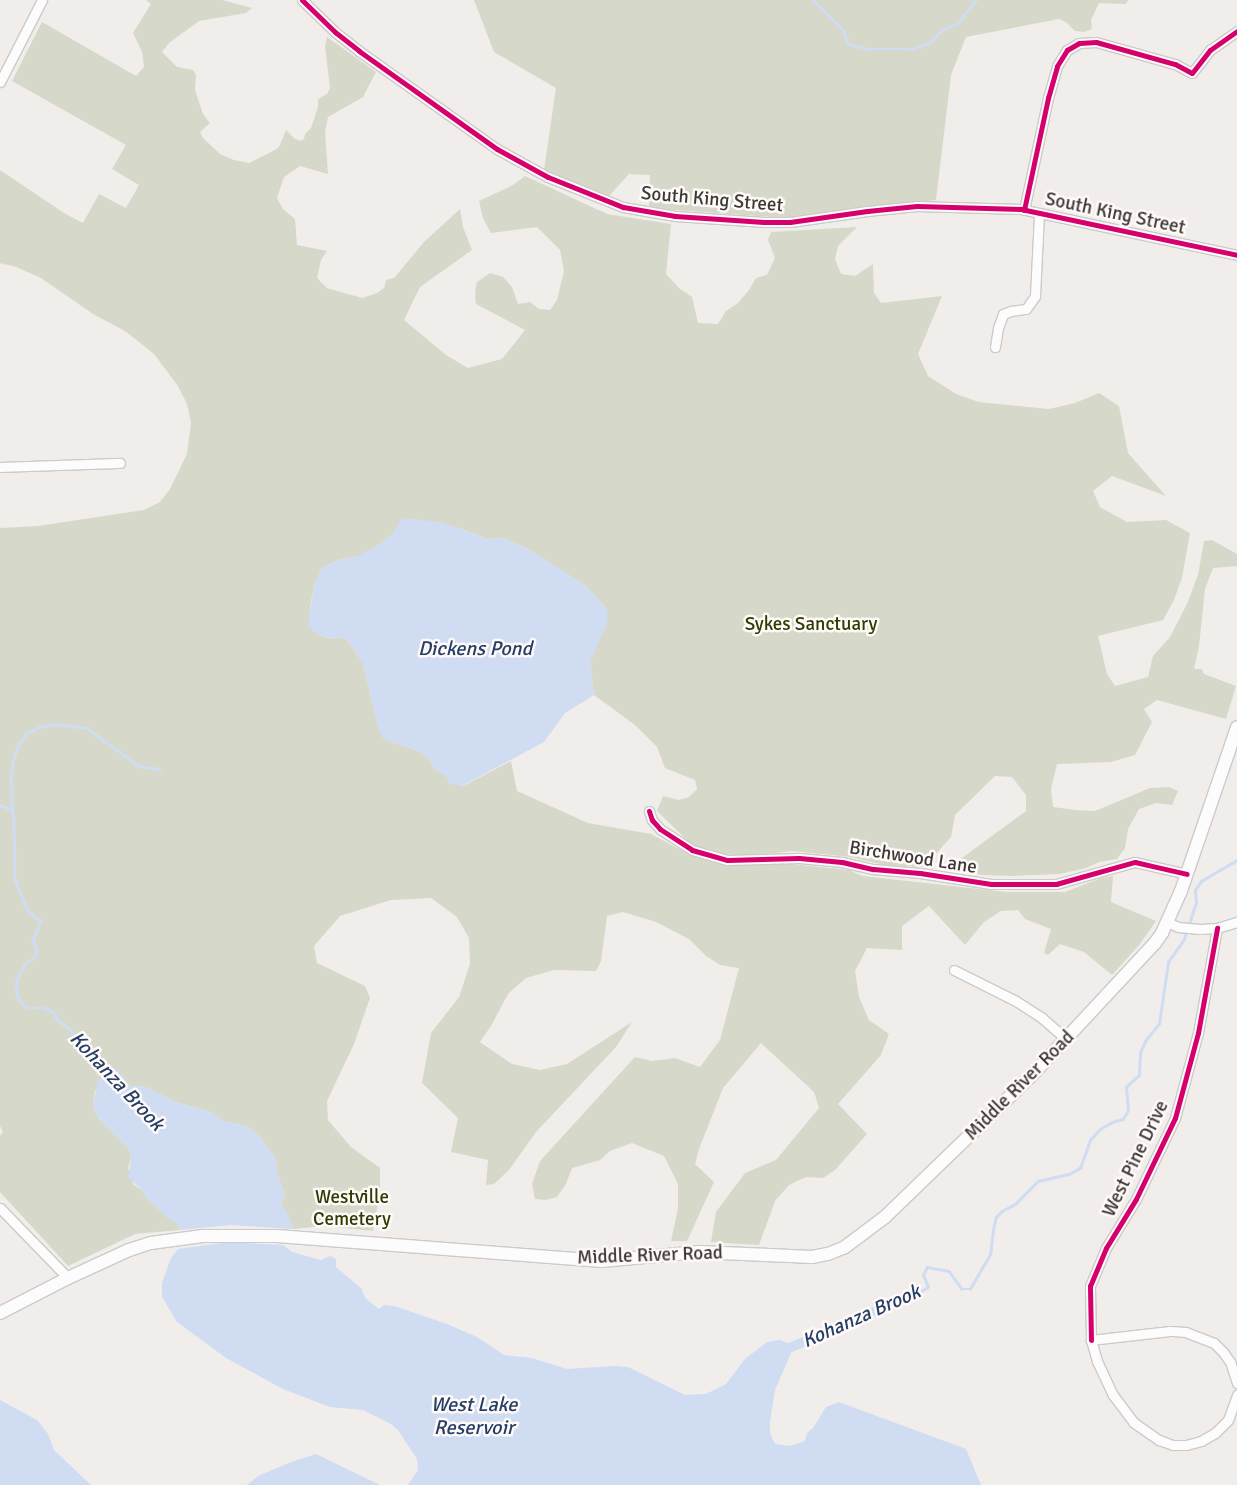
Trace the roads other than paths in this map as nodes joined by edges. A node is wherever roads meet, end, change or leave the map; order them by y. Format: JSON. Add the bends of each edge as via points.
{"nodes":[{"id":1,"x":42,"y":0,"type":"edge"},
{"id":2,"x":302,"y":0,"type":"edge"},
{"id":3,"x":1237,"y":31,"type":"edge"},
{"id":4,"x":0,"y":82,"type":"edge"},
{"id":5,"x":1024,"y":210,"type":"junction"},
{"id":6,"x":1039,"y":212,"type":"junction"},
{"id":7,"x":1237,"y":255,"type":"edge"},
{"id":8,"x":995,"y":347,"type":"dead end"},
{"id":9,"x":120,"y":462,"type":"dead end"},
{"id":10,"x":0,"y":467,"type":"edge"},
{"id":11,"x":1237,"y":727,"type":"edge"},
{"id":12,"x":649,"y":811,"type":"dead end"},
{"id":13,"x":1187,"y":874,"type":"junction"},
{"id":14,"x":1237,"y":922,"type":"edge"},
{"id":15,"x":1172,"y":925,"type":"junction"},
{"id":16,"x":1217,"y":928,"type":"junction"},
{"id":17,"x":954,"y":970,"type":"dead end"},
{"id":18,"x":1066,"y":1039,"type":"junction"},
{"id":19,"x":0,"y":1208,"type":"edge"},
{"id":20,"x":68,"y":1278,"type":"junction"},
{"id":21,"x":0,"y":1313,"type":"edge"},
{"id":22,"x":1091,"y":1340,"type":"junction"},
{"id":23,"x":1237,"y":1383,"type":"edge"},
{"id":24,"x":1237,"y":1395,"type":"edge"}],
"edges":[{"from":1,"to":4,"type":"street"},
{"from":2,"to":5,"type":"street","name":"South King Street","via":[[335,32],[497,149],[548,177],[623,207],[676,216],[764,222],[799,221],[917,206]]},
{"from":3,"to":5,"type":"street","via":[[1210,50],[1192,73],[1175,64],[1096,42],[1079,43],[1067,50],[1061,57],[1050,91]]},
{"from":5,"to":6,"type":"street","name":"South King Street"},
{"from":6,"to":7,"type":"street","name":"South King Street"},
{"from":6,"to":8,"type":"street","via":[[1035,296],[1026,309],[1003,314]]},
{"from":9,"to":10,"type":"street"},
{"from":11,"to":13,"type":"main road","name":"Middle River Road"},
{"from":12,"to":13,"type":"street","name":"Birchwood Lane","via":[[660,829],[692,850],[728,860],[799,858],[991,884],[1056,884],[1135,862]]},
{"from":13,"to":15,"type":"main road","name":"Middle River Road"},
{"from":14,"to":16,"type":"street"},
{"from":15,"to":16,"type":"street"},
{"from":15,"to":18,"type":"main road","name":"Middle River Road"},
{"from":16,"to":22,"type":"street","name":"West Pine Drive","via":[[1198,1033],[1175,1118],[1136,1199],[1106,1248],[1090,1286]]},
{"from":17,"to":18,"type":"street","via":[[1016,1001]]},
{"from":18,"to":20,"type":"main road","name":"Middle River Road","via":[[885,1217],[845,1247],[828,1254],[787,1257],[699,1252],[602,1261],[227,1235],[152,1243]]},
{"from":19,"to":20,"type":"street"},
{"from":20,"to":21,"type":"main road","name":"Middle River Road"},
{"from":22,"to":23,"type":"street","via":[[1170,1331],[1192,1333],[1214,1343],[1223,1352]]},
{"from":22,"to":24,"type":"street","name":"West Pine Drive","via":[[1113,1396],[1133,1422],[1159,1440],[1180,1445],[1202,1441],[1228,1420]]}]}
